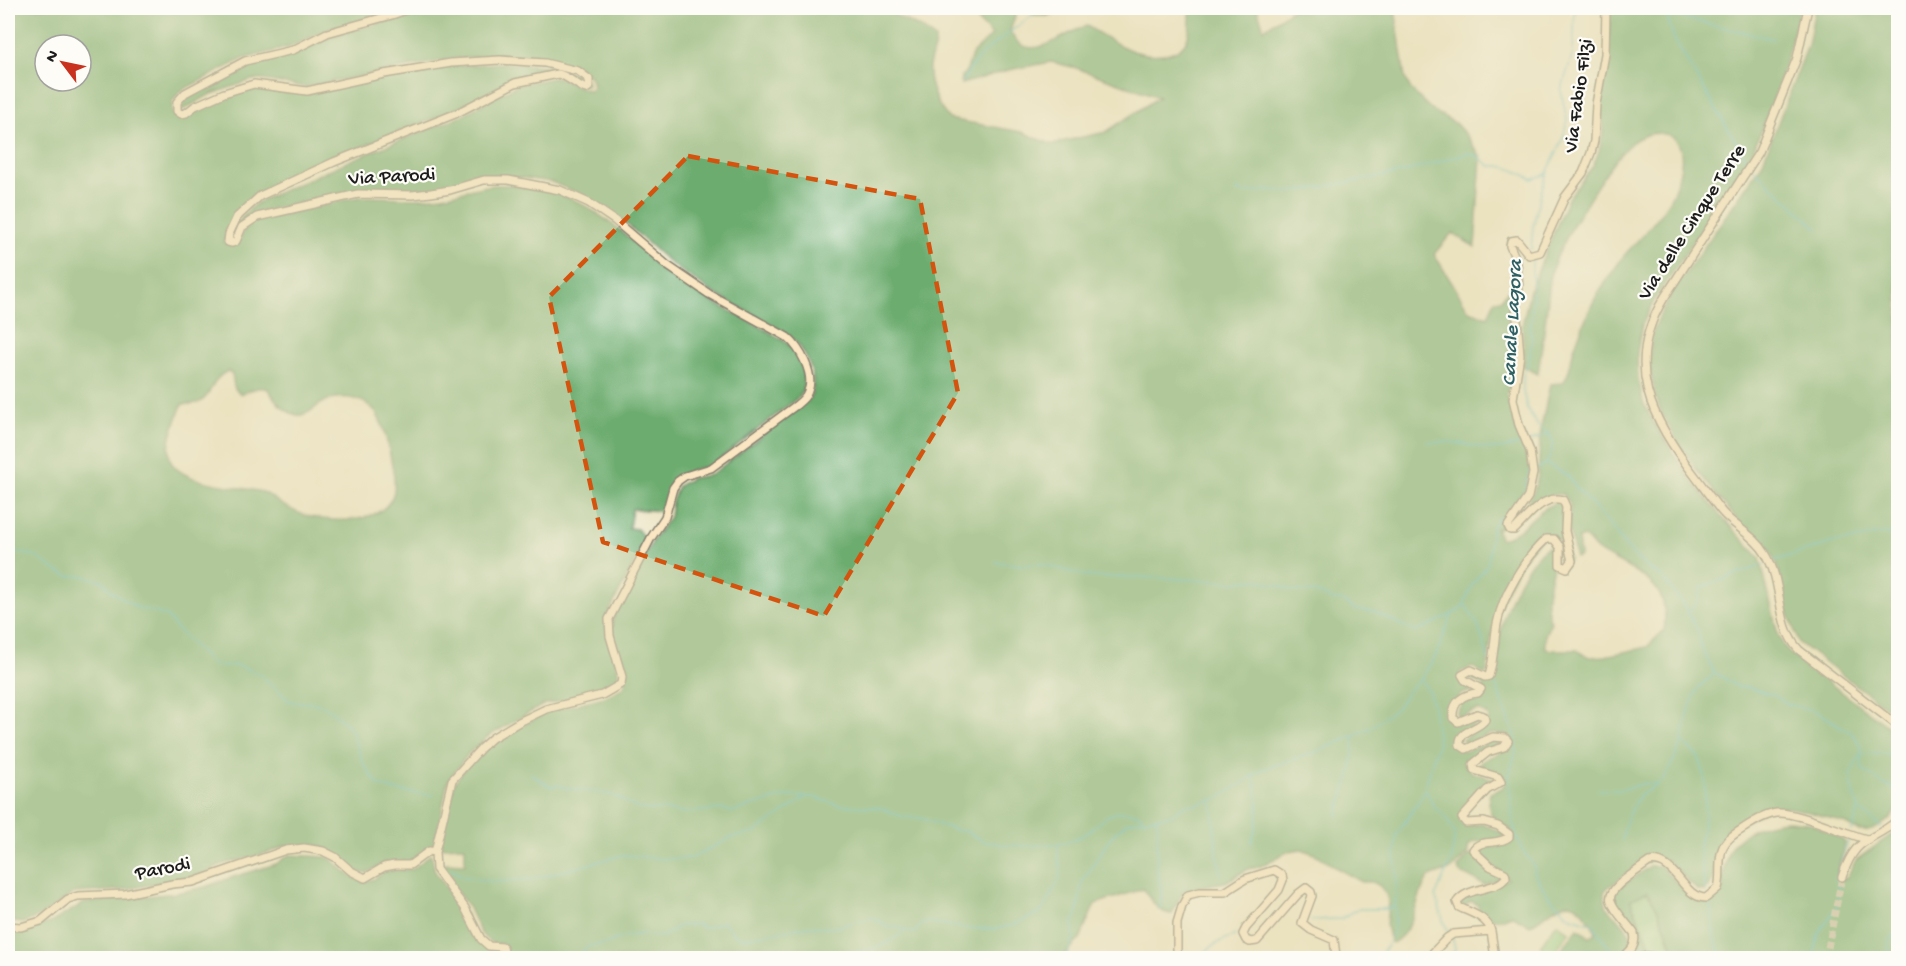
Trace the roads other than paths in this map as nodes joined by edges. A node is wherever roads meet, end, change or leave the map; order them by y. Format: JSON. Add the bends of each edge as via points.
{"nodes":[{"id":1,"x":411,"y":8,"type":"edge"},
{"id":2,"x":1606,"y":8,"type":"edge"},
{"id":3,"x":1808,"y":8,"type":"edge"},
{"id":4,"x":1899,"y":726,"type":"edge"},
{"id":5,"x":1899,"y":820,"type":"edge"},
{"id":6,"x":1845,"y":834,"type":"junction"},
{"id":7,"x":1867,"y":839,"type":"junction"},
{"id":8,"x":1853,"y":851,"type":"junction"},
{"id":9,"x":435,"y":852,"type":"junction"},
{"id":10,"x":1842,"y":877,"type":"tunnel mouth"},
{"id":11,"x":8,"y":926,"type":"edge"},
{"id":12,"x":1491,"y":931,"type":"junction"},
{"id":13,"x":505,"y":958,"type":"edge"},
{"id":14,"x":1177,"y":958,"type":"edge"},
{"id":15,"x":1339,"y":958,"type":"edge"},
{"id":16,"x":1428,"y":958,"type":"edge"},
{"id":17,"x":1495,"y":958,"type":"edge"},
{"id":18,"x":1623,"y":958,"type":"edge"},
{"id":19,"x":1639,"y":958,"type":"edge"},
{"id":20,"x":1662,"y":958,"type":"edge"}],
"edges":[{"from":1,"to":9,"type":"street","name":"Via Parodi","via":[[327,33],[293,50],[245,61],[185,93],[177,102],[177,111],[186,113],[206,100],[254,84],[307,90],[452,63],[500,60],[570,68],[589,79],[589,87],[558,74],[515,83],[455,114],[260,196],[237,217],[229,242],[237,241],[242,227],[257,217],[358,194],[431,193],[484,180],[508,180],[560,190],[614,220],[668,266],[709,294],[787,337],[803,359],[809,381],[807,394],[795,406],[709,470],[693,472],[678,481],[670,492],[665,517],[609,619],[621,684],[602,695],[546,709],[492,738],[452,780]]},
{"from":2,"to":12,"type":"street","name":"Via Fabio Filzi","via":[[1605,54],[1594,141],[1583,173],[1565,197],[1540,252],[1529,255],[1519,241],[1511,241],[1510,246],[1518,273],[1520,354],[1512,395],[1533,473],[1527,497],[1509,528],[1514,529],[1542,503],[1563,500],[1572,561],[1567,568],[1560,565],[1560,547],[1551,538],[1529,558],[1499,616],[1490,675],[1485,677],[1471,670],[1463,674],[1465,680],[1481,690],[1464,695],[1452,716],[1458,722],[1477,714],[1485,718],[1461,737],[1462,747],[1497,737],[1508,741],[1473,764],[1474,770],[1498,777],[1502,782],[1487,790],[1462,818],[1467,824],[1484,822],[1498,826],[1510,836],[1501,842],[1478,844],[1473,850],[1490,866],[1505,873],[1504,881],[1466,894],[1457,902],[1459,907],[1484,920]]},
{"from":3,"to":4,"type":"street","name":"Via delle Cinque Terre","via":[[1797,58],[1759,152],[1651,321],[1644,346],[1644,378],[1664,432],[1680,456],[1723,513],[1767,555],[1792,643]]},
{"from":5,"to":7,"type":"street"},
{"from":6,"to":7,"type":"street"},
{"from":6,"to":8,"type":"street"},
{"from":6,"to":18,"type":"street","via":[[1785,813],[1773,813],[1724,845],[1718,888],[1706,898],[1694,894],[1664,864],[1649,862],[1614,888],[1610,896],[1634,933],[1631,950]]},
{"from":7,"to":8,"type":"street"},
{"from":8,"to":10,"type":"street"},
{"from":9,"to":11,"type":"street","name":"Parodi","via":[[429,851],[410,865],[384,867],[364,878],[329,853],[304,848],[286,850],[193,882],[125,894],[78,896],[68,899],[41,921]]},
{"from":9,"to":13,"type":"street","via":[[436,869],[465,908],[476,933],[489,946],[502,947]]},
{"from":12,"to":16,"type":"street","via":[[1453,934]]},
{"from":12,"to":17,"type":"street"},
{"from":14,"to":15,"type":"street","via":[[1177,922],[1188,896],[1225,892],[1245,879],[1274,870],[1282,875],[1281,885],[1246,928],[1246,940],[1257,941],[1306,888],[1312,896],[1302,924],[1334,940]]},
{"from":19,"to":20,"type":"street"}]}
